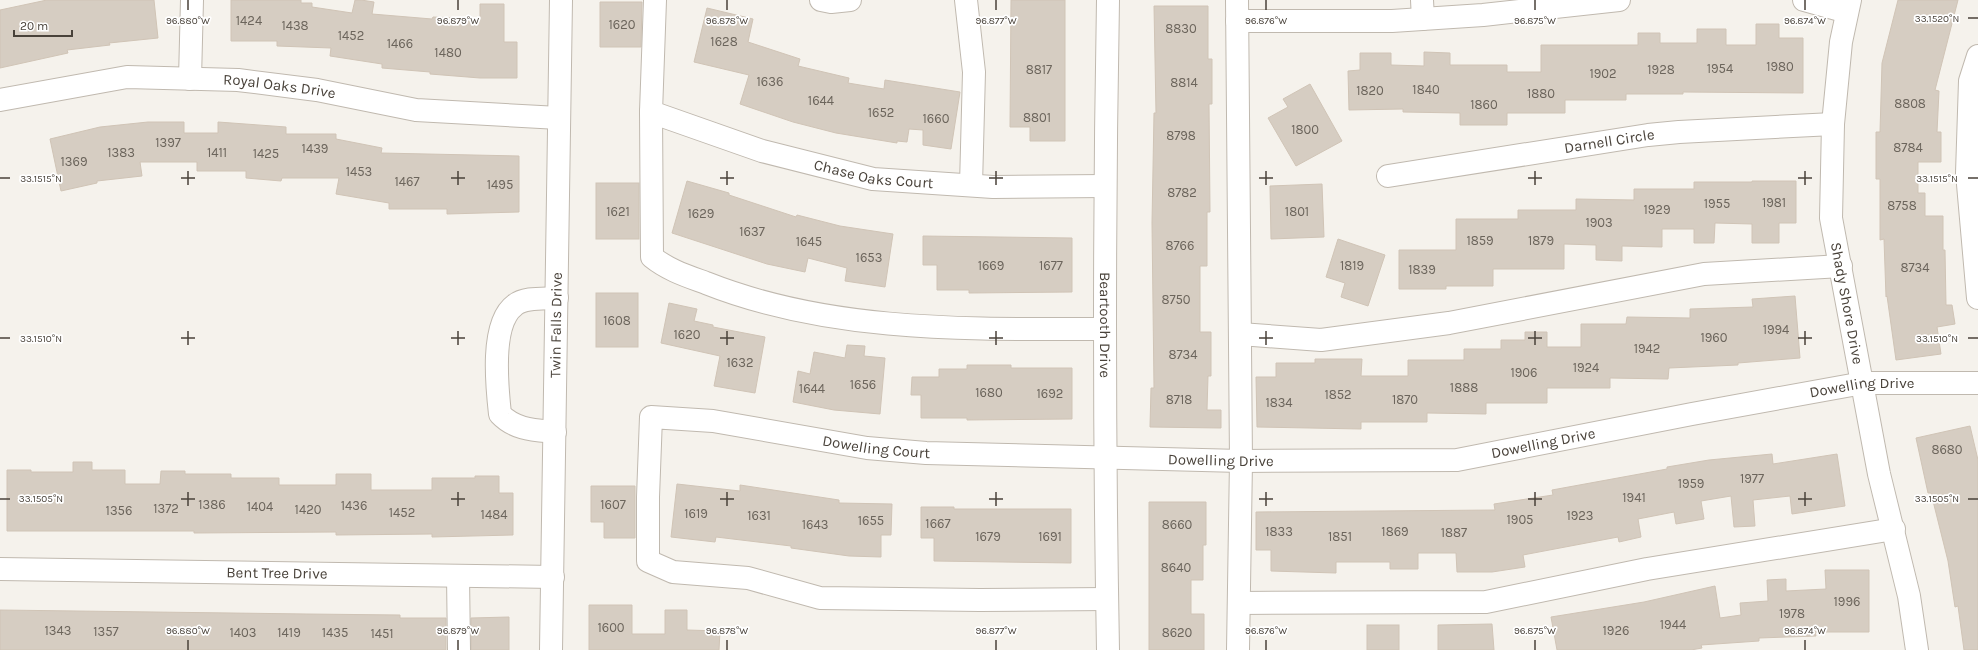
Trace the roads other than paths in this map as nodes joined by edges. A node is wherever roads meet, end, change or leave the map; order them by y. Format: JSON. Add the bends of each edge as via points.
{"nodes":[{"id":1,"x":192,"y":0,"type":"edge"},
{"id":2,"x":561,"y":0,"type":"edge"},
{"id":3,"x":655,"y":0,"type":"edge"},
{"id":4,"x":821,"y":0,"type":"edge"},
{"id":5,"x":850,"y":0,"type":"edge"},
{"id":6,"x":966,"y":0,"type":"edge"},
{"id":7,"x":1108,"y":0,"type":"edge"},
{"id":8,"x":1618,"y":0,"type":"edge"},
{"id":9,"x":1804,"y":0,"type":"edge"},
{"id":10,"x":1849,"y":6,"type":"edge"},
{"id":11,"x":1423,"y":9,"type":"edge"},
{"id":12,"x":1237,"y":11,"type":"edge"},
{"id":13,"x":1978,"y":56,"type":"edge"},
{"id":14,"x":190,"y":79,"type":"junction"},
{"id":15,"x":0,"y":100,"type":"edge"},
{"id":16,"x":651,"y":112,"type":"junction"},
{"id":17,"x":559,"y":118,"type":"junction"},
{"id":18,"x":1833,"y":124,"type":"junction"},
{"id":19,"x":1388,"y":176,"type":"dead end"},
{"id":20,"x":971,"y":185,"type":"junction"},
{"id":21,"x":1104,"y":186,"type":"junction"},
{"id":22,"x":1976,"y":257,"type":"edge"},
{"id":23,"x":1841,"y":266,"type":"junction"},
{"id":24,"x":557,"y":298,"type":"junction"},
{"id":25,"x":1978,"y":298,"type":"edge"},
{"id":26,"x":1104,"y":329,"type":"junction"},
{"id":27,"x":1240,"y":334,"type":"junction"},
{"id":28,"x":1864,"y":383,"type":"junction"},
{"id":29,"x":1978,"y":383,"type":"edge"},
{"id":30,"x":555,"y":432,"type":"junction"},
{"id":31,"x":1104,"y":458,"type":"junction"},
{"id":32,"x":1241,"y":462,"type":"junction"},
{"id":33,"x":1894,"y":529,"type":"junction"},
{"id":34,"x":0,"y":569,"type":"edge"},
{"id":35,"x":458,"y":576,"type":"junction"},
{"id":36,"x":553,"y":577,"type":"junction"},
{"id":37,"x":1107,"y":599,"type":"junction"},
{"id":38,"x":1239,"y":603,"type":"junction"},
{"id":39,"x":460,"y":650,"type":"edge"},
{"id":40,"x":551,"y":650,"type":"edge"},
{"id":41,"x":1108,"y":650,"type":"edge"},
{"id":42,"x":1238,"y":650,"type":"edge"},
{"id":43,"x":1917,"y":650,"type":"edge"}],
"edges":[{"from":1,"to":14,"type":"street"},
{"from":2,"to":17,"type":"street","name":"Twin Falls Drive"},
{"from":3,"to":16,"type":"street"},
{"from":4,"to":5,"type":"street"},
{"from":6,"to":20,"type":"street","via":[[974,72]]},
{"from":7,"to":21,"type":"street","name":"Beartooth Drive"},
{"from":8,"to":11,"type":"street","via":[[1483,15]]},
{"from":9,"to":10,"type":"street"},
{"from":10,"to":18,"type":"street","name":"Shady Shore Drive","via":[[1841,42]]},
{"from":11,"to":12,"type":"street","via":[[1392,21]]},
{"from":12,"to":27,"type":"street"},
{"from":13,"to":22,"type":"street","via":[[1970,81],[1968,173]]},
{"from":14,"to":15,"type":"street","name":"Royal Oaks Drive","via":[[127,77]]},
{"from":14,"to":17,"type":"street","name":"Royal Oaks Drive","via":[[238,80],[317,90],[416,110]]},
{"from":16,"to":20,"type":"street","name":"Chase Oaks Court","via":[[762,151],[872,179]]},
{"from":16,"to":26,"type":"street","via":[[652,257],[663,266],[733,294],[821,316],[960,330]]},
{"from":17,"to":24,"type":"street","name":"Twin Falls Drive"},
{"from":18,"to":19,"type":"street","name":"Darnell Circle","via":[[1648,135]]},
{"from":18,"to":23,"type":"street","name":"Shady Shore Drive","via":[[1831,218]]},
{"from":20,"to":21,"type":"street","name":"Chase Oaks Court"},
{"from":21,"to":26,"type":"street","name":"Beartooth Drive"},
{"from":22,"to":25,"type":"street"},
{"from":23,"to":27,"type":"street","via":[[1704,274],[1449,323],[1321,340]]},
{"from":23,"to":28,"type":"street","name":"Shady Shore Drive"},
{"from":24,"to":30,"type":"street","name":"Twin Falls Drive"},
{"from":24,"to":30,"type":"street","via":[[515,304],[502,322],[498,340],[500,414],[515,425],[530,430]]},
{"from":26,"to":31,"type":"street","name":"Beartooth Drive"},
{"from":27,"to":32,"type":"street"},
{"from":28,"to":29,"type":"street","name":"Dowelling Drive"},
{"from":28,"to":32,"type":"street","name":"Dowelling Drive","via":[[1457,460]]},
{"from":28,"to":33,"type":"street","name":"Shady Shore Drive","via":[[1879,474]]},
{"from":30,"to":36,"type":"street","name":"Twin Falls Drive"},
{"from":31,"to":32,"type":"street","name":"Dowelling Drive"},
{"from":31,"to":37,"type":"street","name":"Beartooth Drive"},
{"from":31,"to":37,"type":"street","name":"Dowelling Court","via":[[867,448],[713,421],[651,417],[648,561],[673,572],[748,578],[820,598]]},
{"from":32,"to":38,"type":"street"},
{"from":33,"to":38,"type":"street","via":[[1647,569],[1486,602]]},
{"from":33,"to":43,"type":"street","name":"Shady Shore Drive","via":[[1909,596]]},
{"from":34,"to":35,"type":"street","name":"Bent Tree Drive"},
{"from":35,"to":36,"type":"street","name":"Bent Tree Drive"},
{"from":35,"to":39,"type":"street"},
{"from":36,"to":40,"type":"street","name":"Twin Falls Drive"},
{"from":37,"to":41,"type":"street","name":"Beartooth Drive"},
{"from":38,"to":42,"type":"street"}]}
